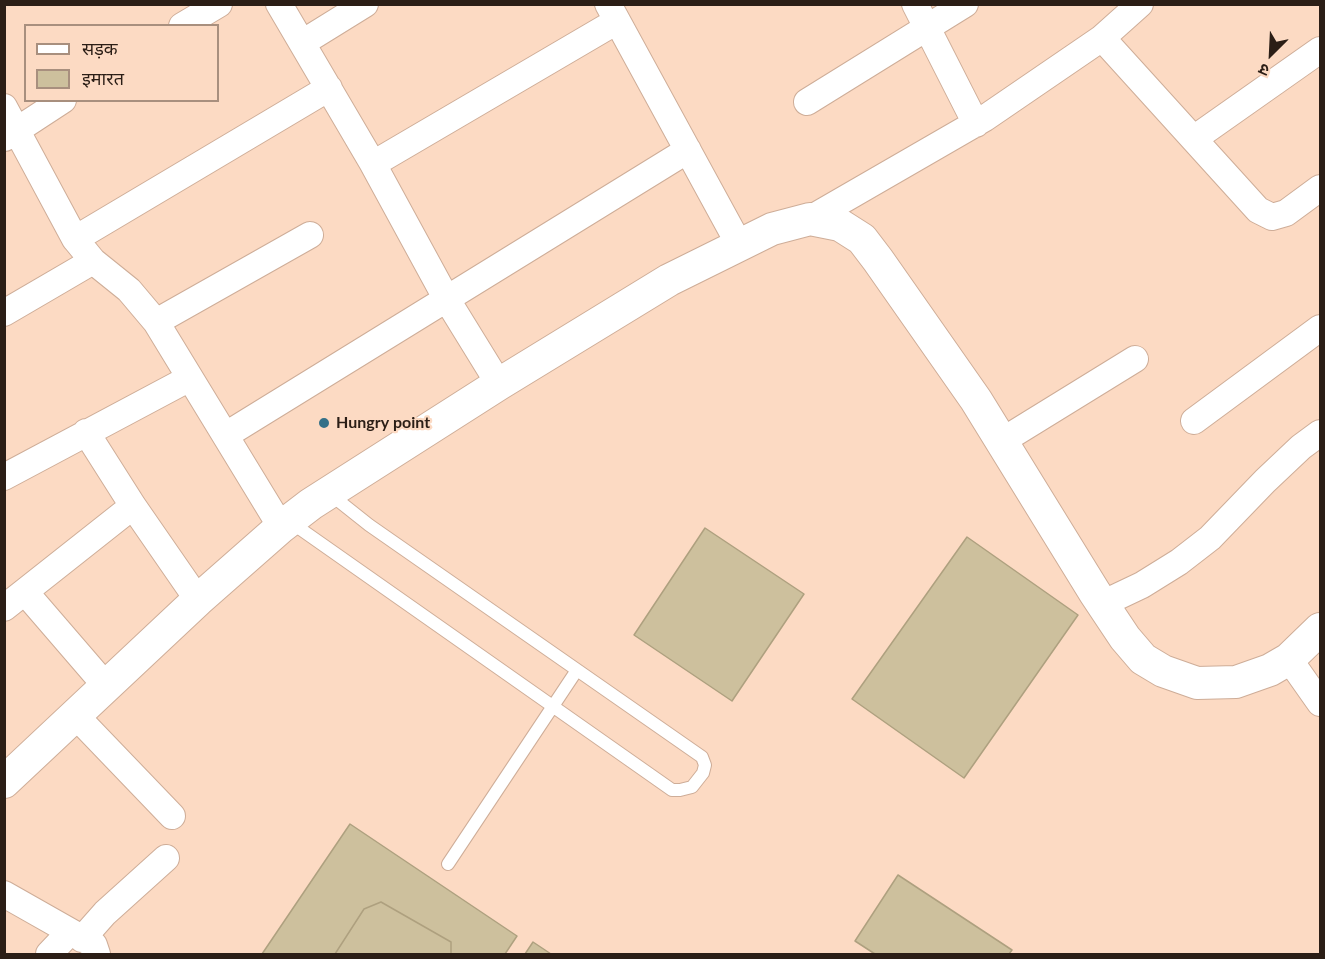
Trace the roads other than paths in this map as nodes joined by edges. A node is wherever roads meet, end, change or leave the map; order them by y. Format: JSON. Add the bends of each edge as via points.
{"nodes":[{"id":1,"x":219,"y":4,"type":"edge"},
{"id":2,"x":279,"y":4,"type":"edge"},
{"id":3,"x":365,"y":4,"type":"edge"},
{"id":4,"x":915,"y":4,"type":"edge"},
{"id":5,"x":965,"y":4,"type":"edge"},
{"id":6,"x":1140,"y":4,"type":"edge"},
{"id":7,"x":612,"y":13,"type":"edge"},
{"id":8,"x":185,"y":24,"type":"edge"},
{"id":9,"x":928,"y":29,"type":"junction"},
{"id":10,"x":1102,"y":38,"type":"junction"},
{"id":11,"x":302,"y":43,"type":"junction"},
{"id":12,"x":1320,"y":50,"type":"edge"},
{"id":13,"x":330,"y":88,"type":"junction"},
{"id":14,"x":60,"y":102,"type":"edge"},
{"id":15,"x":807,"y":102,"type":"dead end"},
{"id":16,"x":4,"y":107,"type":"edge"},
{"id":17,"x":976,"y":124,"type":"junction"},
{"id":18,"x":11,"y":134,"type":"edge"},
{"id":19,"x":1195,"y":138,"type":"junction"},
{"id":20,"x":688,"y":150,"type":"junction"},
{"id":21,"x":373,"y":164,"type":"junction"},
{"id":22,"x":1320,"y":188,"type":"edge"},
{"id":23,"x":810,"y":219,"type":"junction"},
{"id":24,"x":310,"y":235,"type":"dead end"},
{"id":25,"x":75,"y":239,"type":"junction"},
{"id":26,"x":740,"y":246,"type":"junction"},
{"id":27,"x":93,"y":261,"type":"junction"},
{"id":28,"x":446,"y":298,"type":"junction"},
{"id":29,"x":4,"y":313,"type":"edge"},
{"id":30,"x":156,"y":322,"type":"junction"},
{"id":31,"x":1320,"y":328,"type":"edge"},
{"id":32,"x":1135,"y":359,"type":"dead end"},
{"id":33,"x":190,"y":378,"type":"junction"},
{"id":34,"x":499,"y":384,"type":"junction"},
{"id":35,"x":1194,"y":421,"type":"dead end"},
{"id":36,"x":86,"y":432,"type":"junction"},
{"id":37,"x":1320,"y":433,"type":"edge"},
{"id":38,"x":226,"y":435,"type":"junction"},
{"id":39,"x":1002,"y":441,"type":"junction"},
{"id":40,"x":4,"y":477,"type":"edge"},
{"id":41,"x":329,"y":493,"type":"junction"},
{"id":42,"x":133,"y":506,"type":"junction"},
{"id":43,"x":285,"y":524,"type":"junction"},
{"id":44,"x":25,"y":592,"type":"junction"},
{"id":45,"x":198,"y":600,"type":"junction"},
{"id":46,"x":1102,"y":604,"type":"junction"},
{"id":47,"x":4,"y":608,"type":"edge"},
{"id":48,"x":1320,"y":629,"type":"edge"},
{"id":49,"x":1289,"y":659,"type":"junction"},
{"id":50,"x":577,"y":670,"type":"junction"},
{"id":51,"x":106,"y":686,"type":"junction"},
{"id":52,"x":1320,"y":703,"type":"edge"},
{"id":53,"x":552,"y":706,"type":"junction"},
{"id":54,"x":75,"y":715,"type":"junction"},
{"id":55,"x":4,"y":782,"type":"edge"},
{"id":56,"x":172,"y":816,"type":"dead end"},
{"id":57,"x":166,"y":858,"type":"dead end"},
{"id":58,"x":448,"y":864,"type":"dead end"},
{"id":59,"x":4,"y":894,"type":"edge"},
{"id":60,"x":83,"y":942,"type":"edge"},
{"id":61,"x":49,"y":954,"type":"edge"}],
"edges":[{"from":1,"to":8,"type":"street"},
{"from":2,"to":11,"type":"street"},
{"from":3,"to":11,"type":"street"},
{"from":4,"to":9,"type":"street"},
{"from":5,"to":9,"type":"street"},
{"from":6,"to":10,"type":"street"},
{"from":7,"to":20,"type":"street"},
{"from":7,"to":21,"type":"street"},
{"from":9,"to":15,"type":"street"},
{"from":9,"to":17,"type":"street"},
{"from":10,"to":17,"type":"street"},
{"from":10,"to":19,"type":"street"},
{"from":11,"to":13,"type":"street"},
{"from":12,"to":19,"type":"street"},
{"from":13,"to":21,"type":"street"},
{"from":13,"to":25,"type":"street"},
{"from":14,"to":18,"type":"street"},
{"from":16,"to":18,"type":"street"},
{"from":17,"to":23,"type":"street"},
{"from":18,"to":25,"type":"street"},
{"from":19,"to":22,"type":"street","via":[[1258,210],[1272,217],[1286,213]]},
{"from":20,"to":26,"type":"street"},
{"from":20,"to":28,"type":"street"},
{"from":21,"to":28,"type":"street"},
{"from":23,"to":26,"type":"street","via":[[772,229]]},
{"from":23,"to":39,"type":"street","via":[[840,225],[862,239]]},
{"from":24,"to":30,"type":"street"},
{"from":25,"to":27,"type":"street"},
{"from":26,"to":34,"type":"street","via":[[669,280]]},
{"from":27,"to":29,"type":"street"},
{"from":27,"to":30,"type":"street","via":[[129,290]]},
{"from":28,"to":34,"type":"street"},
{"from":28,"to":38,"type":"street"},
{"from":30,"to":33,"type":"street"},
{"from":31,"to":35,"type":"street"},
{"from":32,"to":39,"type":"street"},
{"from":33,"to":36,"type":"street"},
{"from":33,"to":38,"type":"street"},
{"from":34,"to":41,"type":"street"},
{"from":36,"to":40,"type":"street"},
{"from":36,"to":42,"type":"street"},
{"from":37,"to":46,"type":"street","via":[[1195,550],[1142,585]]},
{"from":38,"to":43,"type":"street"},
{"from":39,"to":46,"type":"street"},
{"from":41,"to":43,"type":"street"},
{"from":41,"to":50,"type":"lane"},
{"from":42,"to":44,"type":"street"},
{"from":42,"to":45,"type":"street"},
{"from":43,"to":45,"type":"street"},
{"from":43,"to":53,"type":"lane"},
{"from":44,"to":47,"type":"street"},
{"from":44,"to":51,"type":"street"},
{"from":45,"to":51,"type":"street"},
{"from":46,"to":49,"type":"street","via":[[1143,659],[1197,683],[1236,682]]},
{"from":48,"to":49,"type":"street"},
{"from":49,"to":52,"type":"street"},
{"from":50,"to":53,"type":"lane"},
{"from":50,"to":53,"type":"lane","via":[[702,757],[703,773],[692,787],[672,790]]},
{"from":51,"to":54,"type":"street"},
{"from":53,"to":58,"type":"lane"},
{"from":54,"to":55,"type":"street"},
{"from":54,"to":56,"type":"street"},
{"from":57,"to":60,"type":"street","via":[[130,890]]},
{"from":59,"to":60,"type":"street"},
{"from":60,"to":61,"type":"street"}]}
